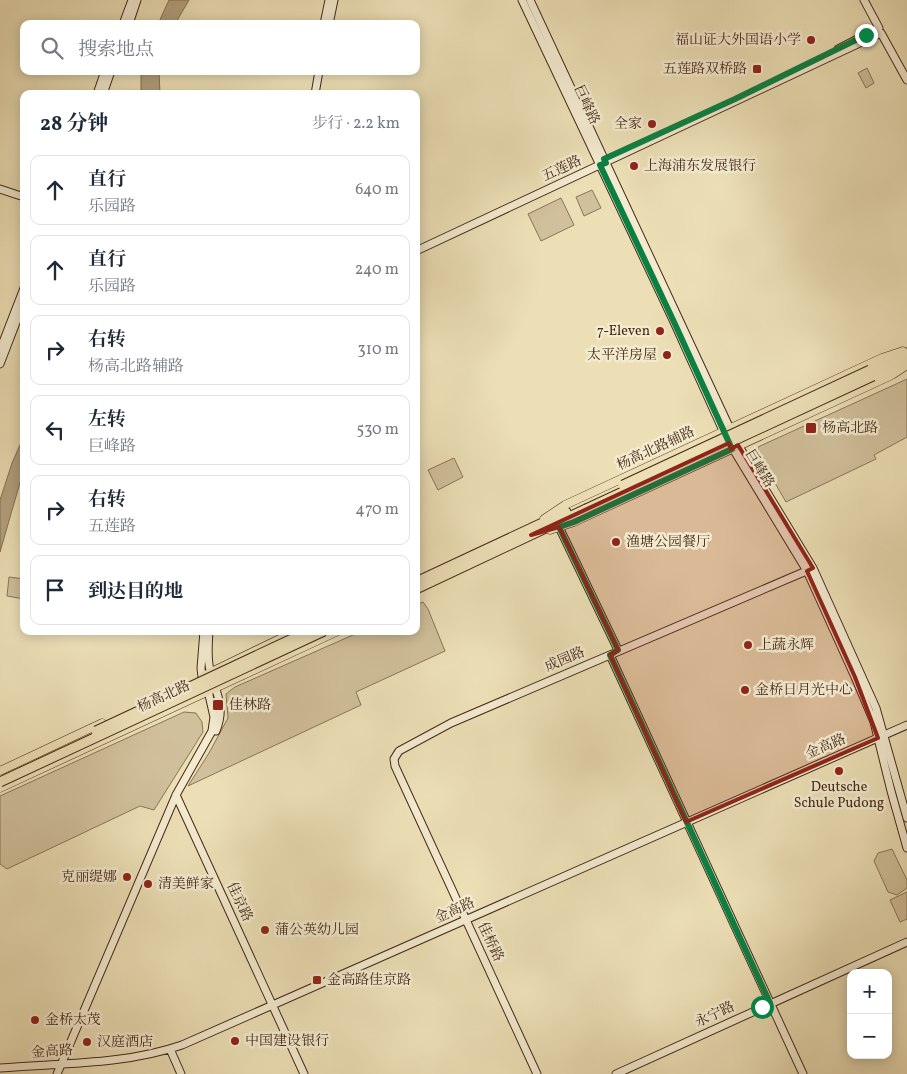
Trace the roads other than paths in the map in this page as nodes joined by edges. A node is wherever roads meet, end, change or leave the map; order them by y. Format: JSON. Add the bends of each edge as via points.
{"nodes":[{"id":1,"x":132,"y":0,"type":"edge"},
{"id":2,"x":137,"y":0,"type":"edge"},
{"id":3,"x":329,"y":0,"type":"edge"},
{"id":4,"x":334,"y":0,"type":"edge"},
{"id":5,"x":522,"y":0,"type":"edge"},
{"id":6,"x":530,"y":0,"type":"edge"},
{"id":7,"x":864,"y":0,"type":"edge"},
{"id":8,"x":124,"y":20,"type":"edge"},
{"id":9,"x":130,"y":20,"type":"edge"},
{"id":10,"x":325,"y":20,"type":"edge"},
{"id":11,"x":330,"y":20,"type":"edge"},
{"id":12,"x":880,"y":31,"type":"junction"},
{"id":13,"x":104,"y":75,"type":"edge"},
{"id":14,"x":110,"y":75,"type":"edge"},
{"id":15,"x":314,"y":75,"type":"edge"},
{"id":16,"x":318,"y":75,"type":"edge"},
{"id":17,"x":907,"y":80,"type":"edge"},
{"id":18,"x":98,"y":90,"type":"edge"},
{"id":19,"x":104,"y":90,"type":"edge"},
{"id":20,"x":311,"y":90,"type":"edge"},
{"id":21,"x":316,"y":90,"type":"edge"},
{"id":22,"x":602,"y":162,"type":"junction"},
{"id":23,"x":0,"y":189,"type":"edge"},
{"id":24,"x":20,"y":196,"type":"edge"},
{"id":25,"x":420,"y":244,"type":"edge"},
{"id":26,"x":420,"y":249,"type":"edge"},
{"id":27,"x":20,"y":298,"type":"edge"},
{"id":28,"x":20,"y":312,"type":"edge"},
{"id":29,"x":0,"y":350,"type":"edge"},
{"id":30,"x":907,"y":352,"type":"edge"},
{"id":31,"x":907,"y":361,"type":"edge"},
{"id":32,"x":0,"y":364,"type":"edge"},
{"id":33,"x":907,"y":365,"type":"edge"},
{"id":34,"x":871,"y":373,"type":"junction"},
{"id":35,"x":727,"y":430,"type":"junction"},
{"id":36,"x":735,"y":447,"type":"junction"},
{"id":37,"x":559,"y":527,"type":"junction"},
{"id":38,"x":530,"y":532,"type":"junction"},
{"id":39,"x":810,"y":570,"type":"junction"},
{"id":40,"x":420,"y":580,"type":"edge"},
{"id":41,"x":420,"y":587,"type":"edge"},
{"id":42,"x":204,"y":635,"type":"edge"},
{"id":43,"x":209,"y":635,"type":"edge"},
{"id":44,"x":288,"y":635,"type":"edge"},
{"id":45,"x":300,"y":635,"type":"edge"},
{"id":46,"x":315,"y":635,"type":"edge"},
{"id":47,"x":329,"y":635,"type":"edge"},
{"id":48,"x":618,"y":650,"type":"junction"},
{"id":49,"x":610,"y":655,"type":"junction"},
{"id":50,"x":211,"y":672,"type":"junction"},
{"id":51,"x":202,"y":677,"type":"junction"},
{"id":52,"x":216,"y":687,"type":"junction"},
{"id":53,"x":208,"y":692,"type":"junction"},
{"id":54,"x":907,"y":725,"type":"edge"},
{"id":55,"x":881,"y":737,"type":"junction"},
{"id":56,"x":209,"y":738,"type":"junction"},
{"id":57,"x":395,"y":766,"type":"joint"},
{"id":58,"x":0,"y":771,"type":"edge"},
{"id":59,"x":0,"y":776,"type":"edge"},
{"id":60,"x":0,"y":782,"type":"edge"},
{"id":61,"x":0,"y":788,"type":"edge"},
{"id":62,"x":175,"y":797,"type":"junction"},
{"id":63,"x":907,"y":818,"type":"edge"},
{"id":64,"x":686,"y":822,"type":"junction"},
{"id":65,"x":907,"y":848,"type":"edge"},
{"id":66,"x":466,"y":920,"type":"junction"},
{"id":67,"x":907,"y":942,"type":"edge"},
{"id":68,"x":770,"y":1003,"type":"junction"},
{"id":69,"x":272,"y":1006,"type":"junction"},
{"id":70,"x":170,"y":1049,"type":"junction"},
{"id":71,"x":62,"y":1064,"type":"junction"},
{"id":72,"x":0,"y":1068,"type":"edge"},
{"id":73,"x":57,"y":1074,"type":"edge"},
{"id":74,"x":182,"y":1074,"type":"edge"},
{"id":75,"x":304,"y":1074,"type":"edge"},
{"id":76,"x":537,"y":1074,"type":"edge"},
{"id":77,"x":616,"y":1074,"type":"edge"},
{"id":78,"x":803,"y":1074,"type":"edge"}],
"edges":[{"from":1,"to":8,"type":"street"},
{"from":2,"to":9,"type":"street"},
{"from":3,"to":10,"type":"street"},
{"from":4,"to":11,"type":"street"},
{"from":5,"to":22,"type":"street","name":"巨峰路"},
{"from":6,"to":22,"type":"street","name":"巨峰路"},
{"from":7,"to":12,"type":"street"},
{"from":12,"to":17,"type":"street"},
{"from":12,"to":22,"type":"street","name":"五莲路"},
{"from":13,"to":18,"type":"street"},
{"from":14,"to":19,"type":"street"},
{"from":15,"to":20,"type":"street"},
{"from":16,"to":21,"type":"street"},
{"from":22,"to":25,"type":"street","name":"五莲路"},
{"from":22,"to":26,"type":"street","name":"五莲路"},
{"from":22,"to":35,"type":"street","name":"巨峰路"},
{"from":23,"to":24,"type":"street"},
{"from":27,"to":29,"type":"street"},
{"from":28,"to":32,"type":"street"},
{"from":30,"to":34,"type":"highway"},
{"from":30,"to":35,"type":"main road","name":"杨高北路辅路","via":[[882,358]]},
{"from":31,"to":34,"type":"highway"},
{"from":33,"to":36,"type":"main road"},
{"from":34,"to":38,"type":"highway","bridge":true},
{"from":35,"to":36,"type":"street","name":"巨峰路"},
{"from":35,"to":38,"type":"main road","name":"杨高北路辅路","via":[[565,505]]},
{"from":36,"to":37,"type":"main road"},
{"from":36,"to":39,"type":"street","name":"巨峰路"},
{"from":37,"to":38,"type":"main road"},
{"from":37,"to":48,"type":"street"},
{"from":38,"to":40,"type":"highway"},
{"from":38,"to":41,"type":"highway"},
{"from":39,"to":48,"type":"street","name":"成园路"},
{"from":39,"to":55,"type":"street","name":"巨峰路","via":[[870,693]]},
{"from":42,"to":51,"type":"street"},
{"from":43,"to":50,"type":"street"},
{"from":44,"to":50,"type":"main road","name":"杨高北路"},
{"from":45,"to":59,"type":"highway","name":"杨高北路","bridge":true},
{"from":46,"to":60,"type":"highway","name":"杨高北路","bridge":true},
{"from":47,"to":52,"type":"main road","name":"杨高北路"},
{"from":48,"to":49,"type":"street","name":"成园路"},
{"from":49,"to":57,"type":"street","name":"成园路","via":[[424,736],[398,751]]},
{"from":49,"to":64,"type":"street"},
{"from":50,"to":51,"type":"main road","name":"杨高北路"},
{"from":50,"to":52,"type":"street"},
{"from":51,"to":53,"type":"street"},
{"from":51,"to":58,"type":"main road","name":"杨高北路"},
{"from":52,"to":53,"type":"main road","name":"杨高北路"},
{"from":52,"to":56,"type":"street","via":[[221,704],[220,719],[217,730]]},
{"from":53,"to":56,"type":"street","via":[[214,717]]},
{"from":53,"to":61,"type":"main road","name":"杨高北路"},
{"from":54,"to":55,"type":"street","name":"金高路"},
{"from":55,"to":63,"type":"street","name":"巨峰路"},
{"from":55,"to":64,"type":"street","name":"金高路"},
{"from":55,"to":65,"type":"street","name":"巨峰路"},
{"from":56,"to":62,"type":"street"},
{"from":57,"to":66,"type":"street","name":"佳桥路"},
{"from":62,"to":69,"type":"street","name":"佳京路"},
{"from":62,"to":71,"type":"street"},
{"from":64,"to":66,"type":"street","name":"金高路"},
{"from":64,"to":68,"type":"street"},
{"from":66,"to":69,"type":"street","name":"金高路"},
{"from":66,"to":76,"type":"street","name":"佳桥路"},
{"from":67,"to":68,"type":"street","name":"永宁路"},
{"from":68,"to":77,"type":"street","name":"永宁路"},
{"from":68,"to":78,"type":"street"},
{"from":69,"to":70,"type":"street","name":"金高路"},
{"from":69,"to":75,"type":"street","name":"佳京路"},
{"from":70,"to":71,"type":"street","name":"金高路","via":[[103,1062]]},
{"from":70,"to":74,"type":"street"},
{"from":71,"to":72,"type":"street","name":"金高路"},
{"from":71,"to":73,"type":"street"}]}
